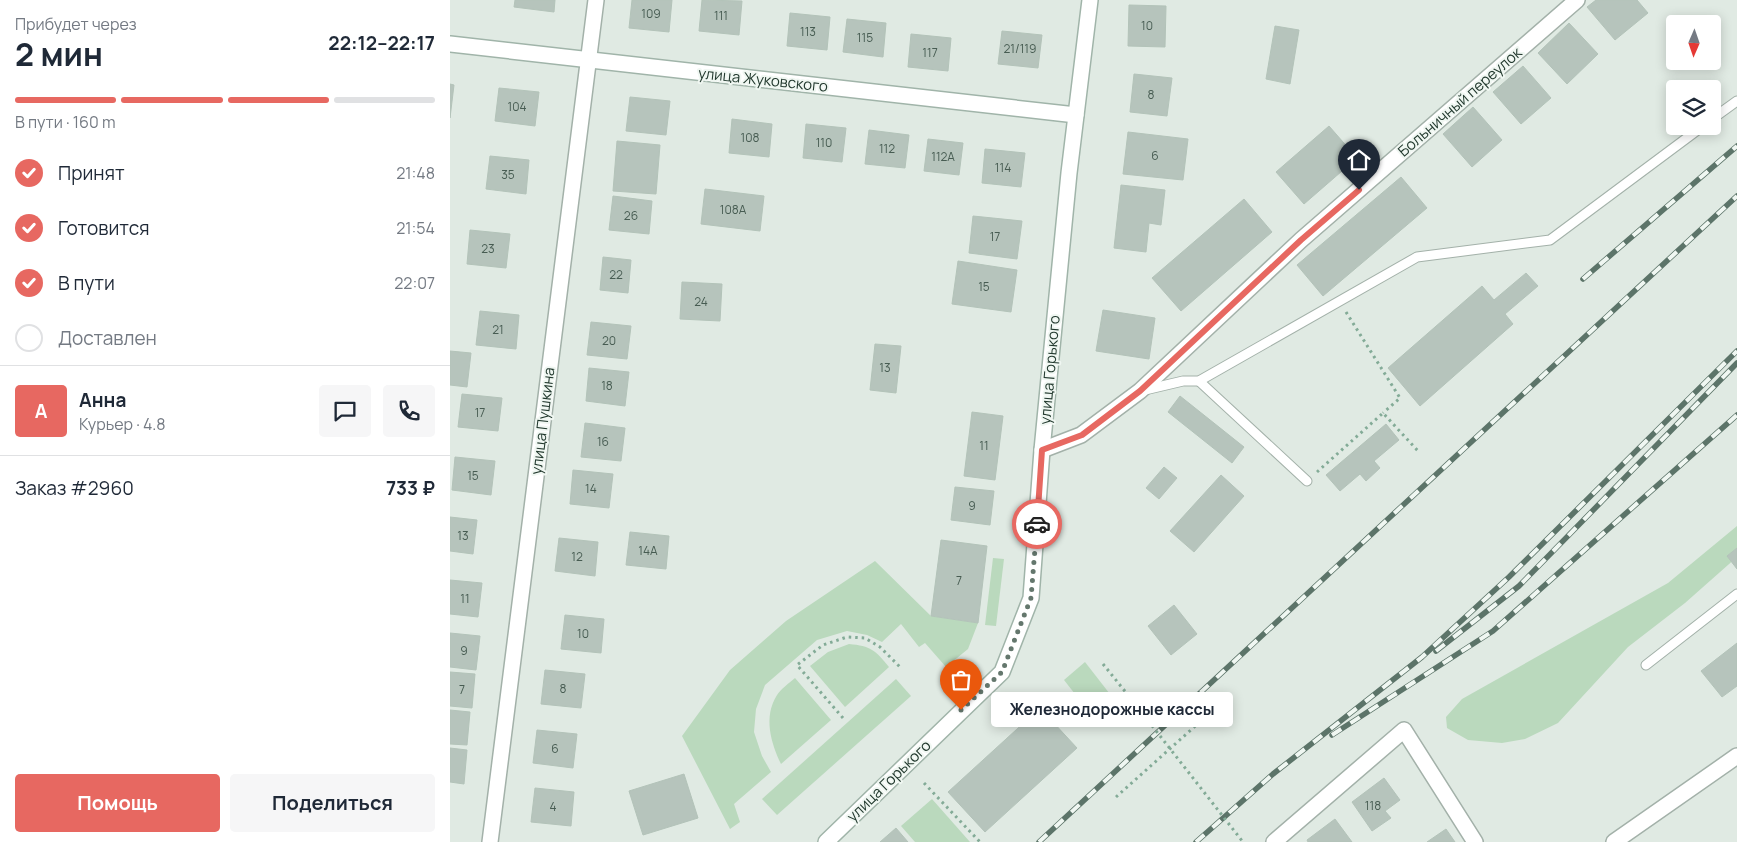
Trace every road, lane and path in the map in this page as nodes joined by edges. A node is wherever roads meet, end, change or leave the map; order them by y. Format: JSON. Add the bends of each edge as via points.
{"nodes":[{"id":1,"x":596,"y":0,"type":"edge"},
{"id":2,"x":1090,"y":0,"type":"edge"},
{"id":3,"x":1577,"y":0,"type":"edge"},
{"id":4,"x":450,"y":44,"type":"edge"},
{"id":5,"x":589,"y":61,"type":"junction"},
{"id":6,"x":1737,"y":101,"type":"edge"},
{"id":7,"x":1721,"y":113,"type":"edge"},
{"id":8,"x":1076,"y":115,"type":"junction"},
{"id":9,"x":1691,"y":135,"type":"edge"},
{"id":10,"x":1339,"y":301,"type":"junction"},
{"id":11,"x":1199,"y":381,"type":"junction"},
{"id":12,"x":1140,"y":391,"type":"junction"},
{"id":13,"x":1383,"y":413,"type":"junction"},
{"id":14,"x":1042,"y":450,"type":"junction"},
{"id":15,"x":1418,"y":451,"type":"dead end"},
{"id":16,"x":1307,"y":481,"type":"joint"},
{"id":17,"x":1737,"y":594,"type":"edge"},
{"id":18,"x":1103,"y":664,"type":"dead end"},
{"id":19,"x":1646,"y":665,"type":"dead end"},
{"id":20,"x":900,"y":667,"type":"dead end"},
{"id":21,"x":1230,"y":695,"type":"dead end"},
{"id":22,"x":843,"y":718,"type":"dead end"},
{"id":23,"x":1170,"y":749,"type":"junction"},
{"id":24,"x":1737,"y":756,"type":"edge"},
{"id":25,"x":924,"y":783,"type":"dead end"},
{"id":26,"x":1116,"y":797,"type":"dead end"},
{"id":27,"x":490,"y":842,"type":"edge"},
{"id":28,"x":826,"y":842,"type":"edge"},
{"id":29,"x":980,"y":842,"type":"edge"},
{"id":30,"x":1243,"y":842,"type":"edge"},
{"id":31,"x":1274,"y":842,"type":"edge"},
{"id":32,"x":1475,"y":842,"type":"edge"},
{"id":33,"x":1614,"y":842,"type":"edge"}],
"edges":[{"from":1,"to":5,"type":"street","name":"улица Пушкина"},
{"from":2,"to":8,"type":"street","name":"улица Горького"},
{"from":3,"to":12,"type":"street","name":"Больничный переулок","via":[[1301,240]]},
{"from":4,"to":5,"type":"street","name":"улица Жуковского"},
{"from":5,"to":8,"type":"street","name":"улица Жуковского"},
{"from":5,"to":27,"type":"street","name":"улица Пушкина"},
{"from":6,"to":7,"type":"lane"},
{"from":8,"to":14,"type":"street","name":"улица Горького"},
{"from":9,"to":10,"type":"lane","via":[[1550,240],[1417,257]]},
{"from":10,"to":11,"type":"lane"},
{"from":10,"to":13,"type":"path","via":[[1400,398]]},
{"from":11,"to":12,"type":"lane","via":[[1183,381]]},
{"from":11,"to":16,"type":"lane"},
{"from":12,"to":14,"type":"street","name":"Больничный переулок","via":[[1082,435]]},
{"from":13,"to":15,"type":"path"},
{"from":13,"to":16,"type":"path"},
{"from":14,"to":28,"type":"street","name":"улица Горького","via":[[1031,598],[1002,672]]},
{"from":17,"to":19,"type":"lane"},
{"from":18,"to":23,"type":"path","bridge":true},
{"from":20,"to":22,"type":"path","via":[[880,646],[864,638],[847,637],[823,644],[797,665]]},
{"from":21,"to":23,"type":"path"},
{"from":23,"to":26,"type":"path"},
{"from":23,"to":30,"type":"path","bridge":true},
{"from":24,"to":33,"type":"street"},
{"from":25,"to":29,"type":"path"},
{"from":31,"to":32,"type":"street","via":[[1404,730]]}]}
